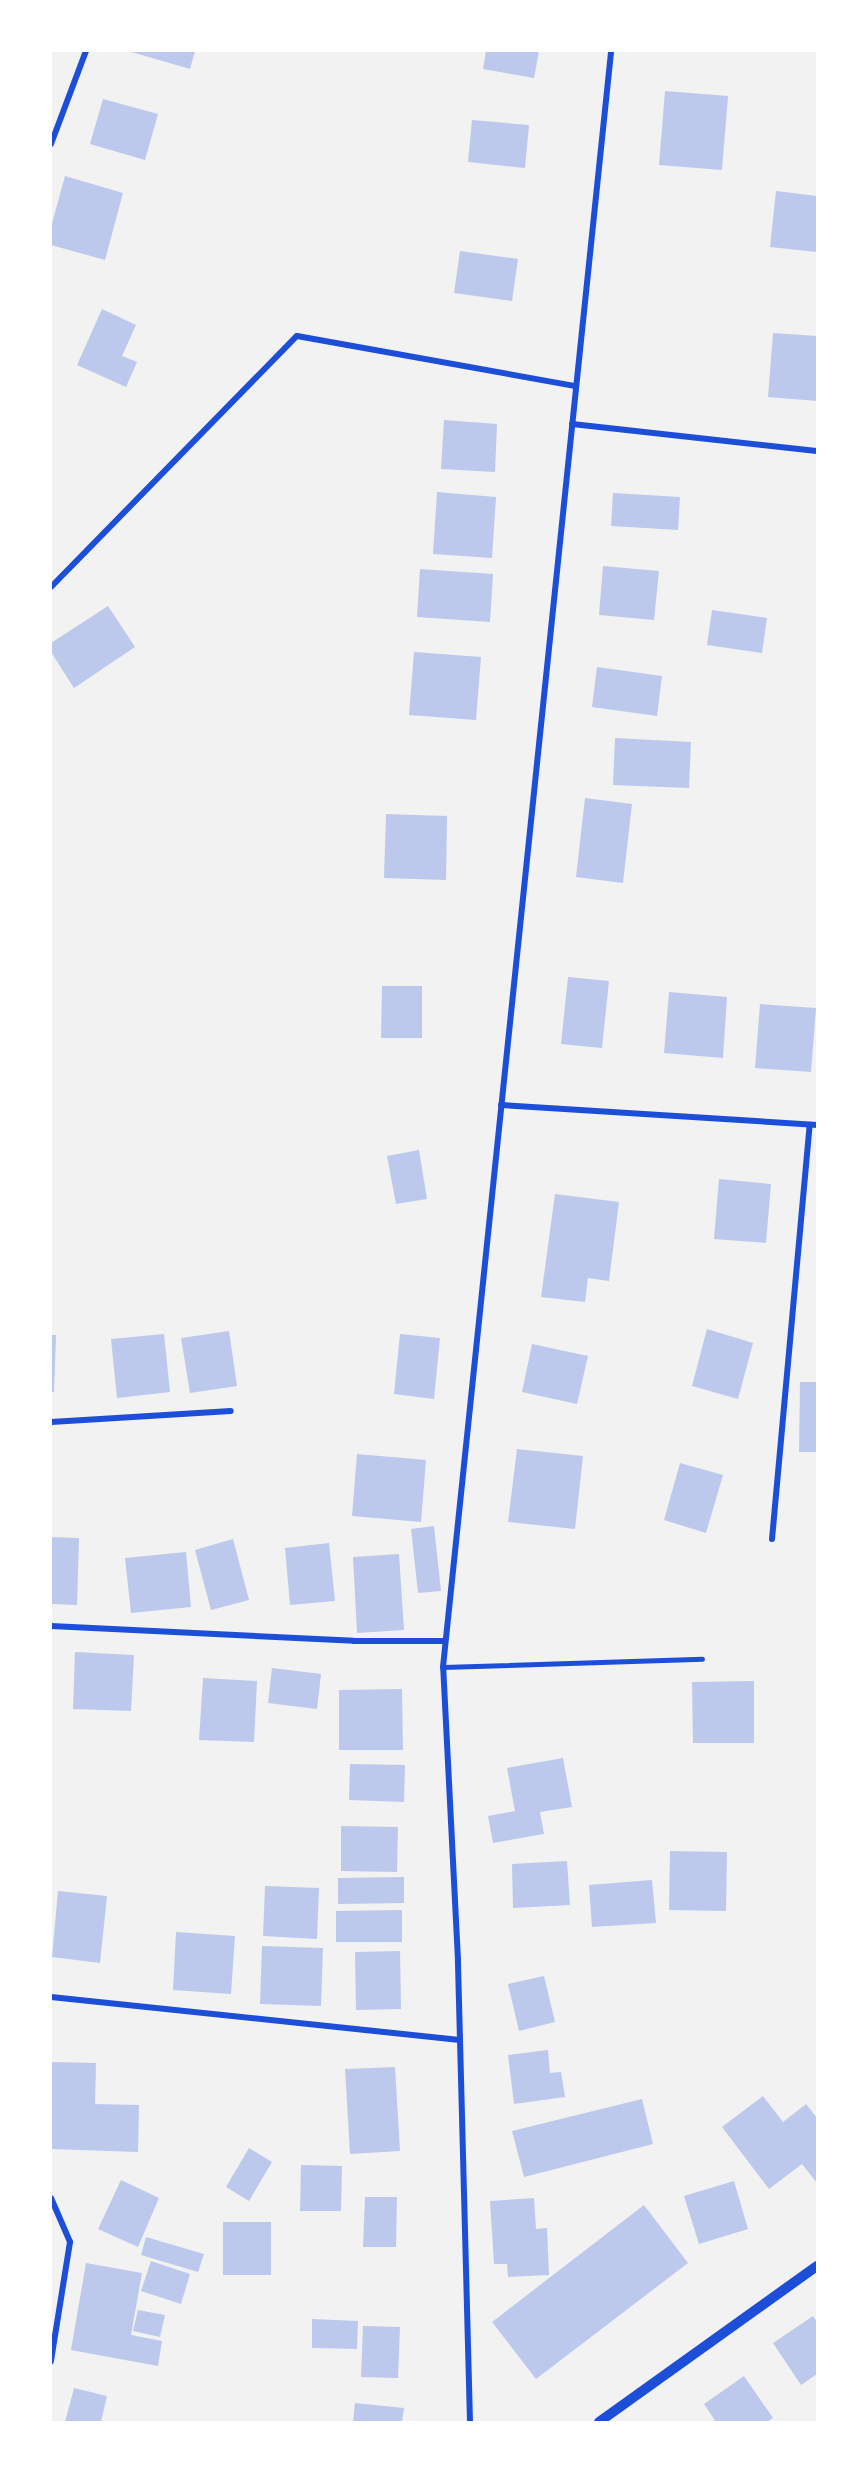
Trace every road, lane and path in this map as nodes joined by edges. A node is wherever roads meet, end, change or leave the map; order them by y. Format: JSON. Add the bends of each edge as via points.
{"nodes":[{"id":1,"x":86,"y":51,"type":"edge"},
{"id":2,"x":611,"y":51,"type":"edge"},
{"id":3,"x":51,"y":144,"type":"edge"},
{"id":4,"x":576,"y":386,"type":"junction"},
{"id":5,"x":572,"y":424,"type":"junction"},
{"id":6,"x":817,"y":451,"type":"edge"},
{"id":7,"x":51,"y":587,"type":"edge"},
{"id":8,"x":501,"y":1105,"type":"junction"},
{"id":9,"x":814,"y":1125,"type":"edge"},
{"id":10,"x":231,"y":1411,"type":"dead end"},
{"id":11,"x":51,"y":1422,"type":"edge"},
{"id":12,"x":772,"y":1539,"type":"dead end"},
{"id":13,"x":51,"y":1626,"type":"edge"},
{"id":14,"x":445,"y":1641,"type":"junction"},
{"id":15,"x":702,"y":1659,"type":"dead end"},
{"id":16,"x":443,"y":1667,"type":"junction"},
{"id":17,"x":51,"y":1997,"type":"edge"},
{"id":18,"x":460,"y":2040,"type":"junction"},
{"id":19,"x":51,"y":2198,"type":"edge"},
{"id":20,"x":817,"y":2266,"type":"edge"},
{"id":21,"x":51,"y":2361,"type":"edge"},
{"id":22,"x":470,"y":2422,"type":"edge"},
{"id":23,"x":599,"y":2422,"type":"edge"}],
"edges":[{"from":1,"to":3,"type":"street"},
{"from":2,"to":4,"type":"street"},
{"from":4,"to":5,"type":"street"},
{"from":4,"to":7,"type":"street","via":[[297,336]]},
{"from":5,"to":6,"type":"street"},
{"from":5,"to":8,"type":"street"},
{"from":8,"to":9,"type":"street"},
{"from":8,"to":14,"type":"street"},
{"from":9,"to":12,"type":"street"},
{"from":10,"to":11,"type":"street"},
{"from":13,"to":14,"type":"street","via":[[354,1641]]},
{"from":14,"to":16,"type":"street"},
{"from":15,"to":16,"type":"lane"},
{"from":16,"to":18,"type":"street"},
{"from":17,"to":18,"type":"street"},
{"from":18,"to":22,"type":"street"},
{"from":19,"to":21,"type":"street","via":[[70,2242]]},
{"from":20,"to":23,"type":"street"}]}
